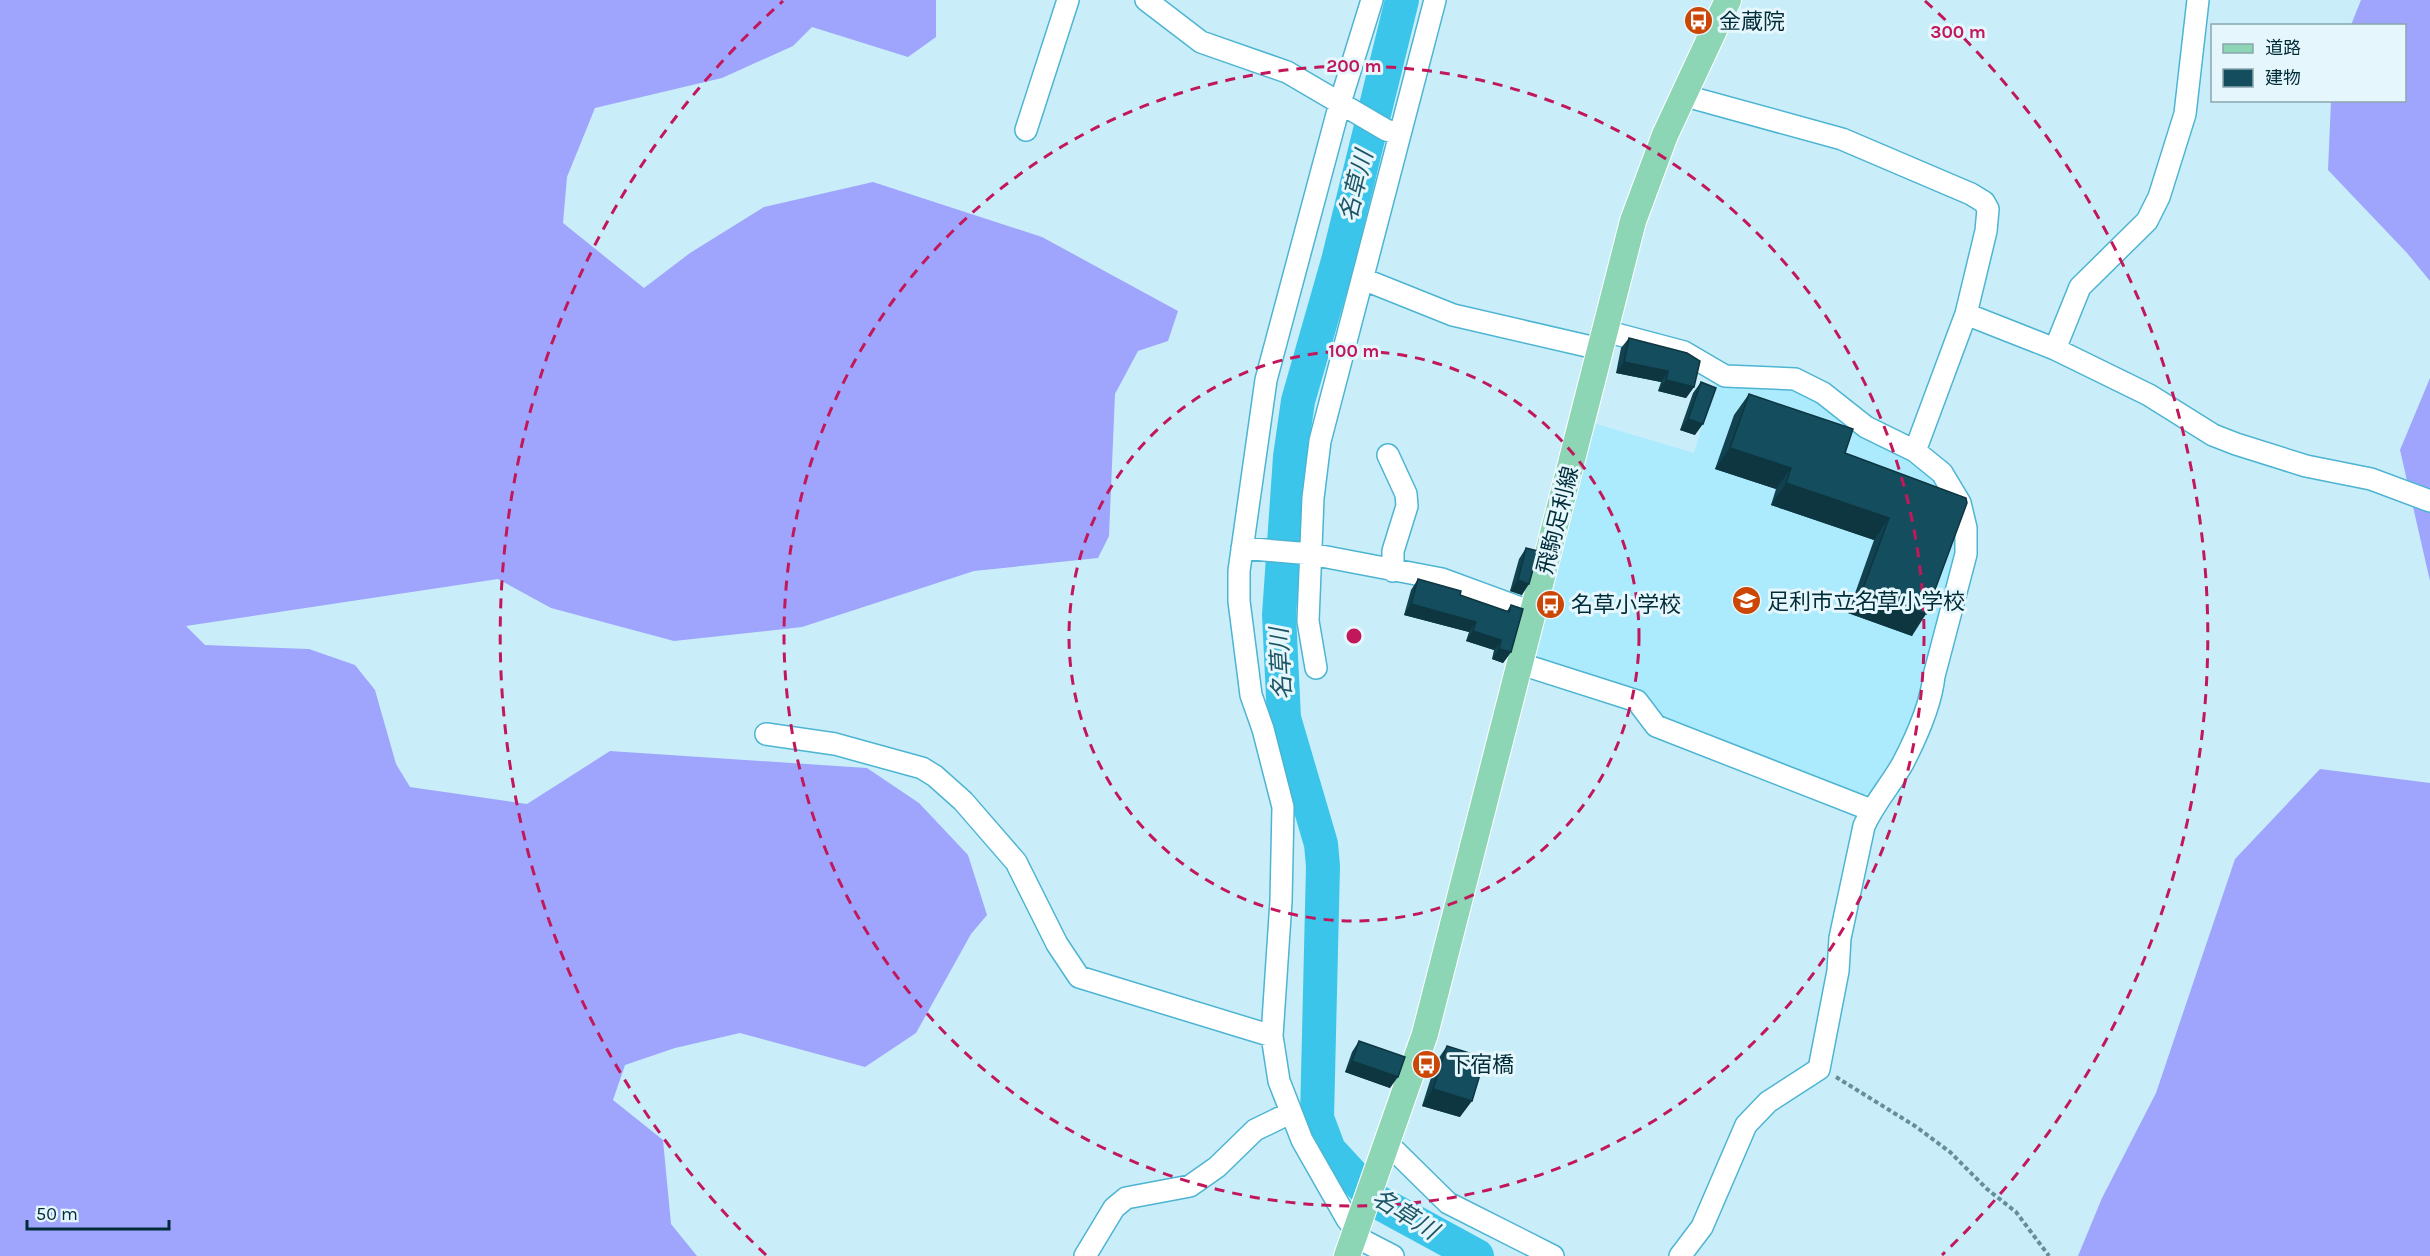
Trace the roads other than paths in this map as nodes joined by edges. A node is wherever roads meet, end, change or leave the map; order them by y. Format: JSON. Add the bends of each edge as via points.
{"nodes":[{"id":1,"x":1068,"y":0,"type":"edge"},
{"id":2,"x":1146,"y":0,"type":"edge"},
{"id":3,"x":1371,"y":0,"type":"edge"},
{"id":4,"x":1435,"y":0,"type":"edge"},
{"id":5,"x":1728,"y":0,"type":"edge"},
{"id":6,"x":2198,"y":0,"type":"edge"},
{"id":7,"x":1682,"y":95,"type":"junction"},
{"id":8,"x":1346,"y":106,"type":"junction"},
{"id":9,"x":1026,"y":130,"type":"dead end"},
{"id":10,"x":1393,"y":132,"type":"junction"},
{"id":11,"x":1363,"y":279,"type":"junction"},
{"id":12,"x":1966,"y":315,"type":"junction"},
{"id":13,"x":1602,"y":340,"type":"junction"},
{"id":14,"x":2055,"y":349,"type":"junction"},
{"id":15,"x":1915,"y":451,"type":"junction"},
{"id":16,"x":1388,"y":455,"type":"dead end"},
{"id":17,"x":2430,"y":501,"type":"edge"},
{"id":18,"x":1247,"y":547,"type":"junction"},
{"id":19,"x":1306,"y":553,"type":"junction"},
{"id":20,"x":1393,"y":571,"type":"junction"},
{"id":21,"x":1534,"y":613,"type":"junction"},
{"id":22,"x":1521,"y":664,"type":"junction"},
{"id":23,"x":1317,"y":668,"type":"dead end"},
{"id":24,"x":766,"y":734,"type":"dead end"},
{"id":25,"x":1871,"y":810,"type":"junction"},
{"id":26,"x":1272,"y":1036,"type":"junction"},
{"id":27,"x":1290,"y":1113,"type":"junction"},
{"id":28,"x":1386,"y":1149,"type":"junction"},
{"id":29,"x":1359,"y":1226,"type":"junction"},
{"id":30,"x":1684,"y":1255,"type":"edge"},
{"id":31,"x":1085,"y":1256,"type":"edge"},
{"id":32,"x":1347,"y":1256,"type":"edge"},
{"id":33,"x":1393,"y":1256,"type":"edge"},
{"id":34,"x":1553,"y":1256,"type":"edge"}],
"edges":[{"from":1,"to":9,"type":"street"},
{"from":2,"to":8,"type":"street","via":[[1201,42],[1287,72]]},
{"from":3,"to":8,"type":"street"},
{"from":4,"to":10,"type":"street"},
{"from":5,"to":7,"type":"main road","name":"飛駒足利線"},
{"from":6,"to":14,"type":"street","via":[[2185,114],[2159,197],[2147,222],[2080,287]]},
{"from":7,"to":12,"type":"street","via":[[1842,139],[1984,202],[1988,209],[1986,231]]},
{"from":7,"to":13,"type":"main road","name":"飛駒足利線","via":[[1645,184]]},
{"from":8,"to":10,"type":"street"},
{"from":8,"to":18,"type":"street","via":[[1266,380]]},
{"from":10,"to":11,"type":"street"},
{"from":11,"to":13,"type":"street","via":[[1453,315]]},
{"from":11,"to":19,"type":"street","via":[[1320,441]]},
{"from":12,"to":14,"type":"street"},
{"from":12,"to":15,"type":"street"},
{"from":13,"to":15,"type":"street","via":[[1684,352],[1725,376],[1794,379],[1823,393],[1866,428]]},
{"from":13,"to":21,"type":"main road","name":"飛駒足利線"},
{"from":14,"to":17,"type":"street","via":[[2150,395],[2213,435],[2306,466],[2371,479]]},
{"from":15,"to":25,"type":"street","via":[[1954,488],[1966,528],[1966,554],[1929,701],[1903,763]]},
{"from":16,"to":20,"type":"street","via":[[1407,494],[1393,551]]},
{"from":18,"to":19,"type":"street"},
{"from":18,"to":26,"type":"street","via":[[1239,601],[1251,695],[1283,807]]},
{"from":19,"to":20,"type":"street"},
{"from":19,"to":23,"type":"street","via":[[1308,621]]},
{"from":20,"to":21,"type":"street","via":[[1442,579]]},
{"from":21,"to":22,"type":"main road","name":"飛駒足利線"},
{"from":22,"to":25,"type":"street","via":[[1637,701],[1656,726]]},
{"from":22,"to":28,"type":"main road","name":"飛駒足利線","via":[[1425,1034]]},
{"from":24,"to":26,"type":"street","via":[[835,744],[922,768],[963,801],[1016,862],[1057,944],[1079,977]]},
{"from":25,"to":30,"type":"street","via":[[1864,826],[1840,939],[1838,972],[1819,1069],[1768,1102],[1746,1125],[1702,1227]]},
{"from":26,"to":27,"type":"street","via":[[1279,1081]]},
{"from":27,"to":29,"type":"street","via":[[1319,1173]]},
{"from":27,"to":31,"type":"street","via":[[1255,1130],[1217,1167],[1190,1186],[1126,1198],[1114,1208]]},
{"from":28,"to":29,"type":"main road"},
{"from":28,"to":34,"type":"street","via":[[1448,1203]]},
{"from":29,"to":32,"type":"main road"},
{"from":29,"to":33,"type":"street","via":[[1364,1241]]}]}
